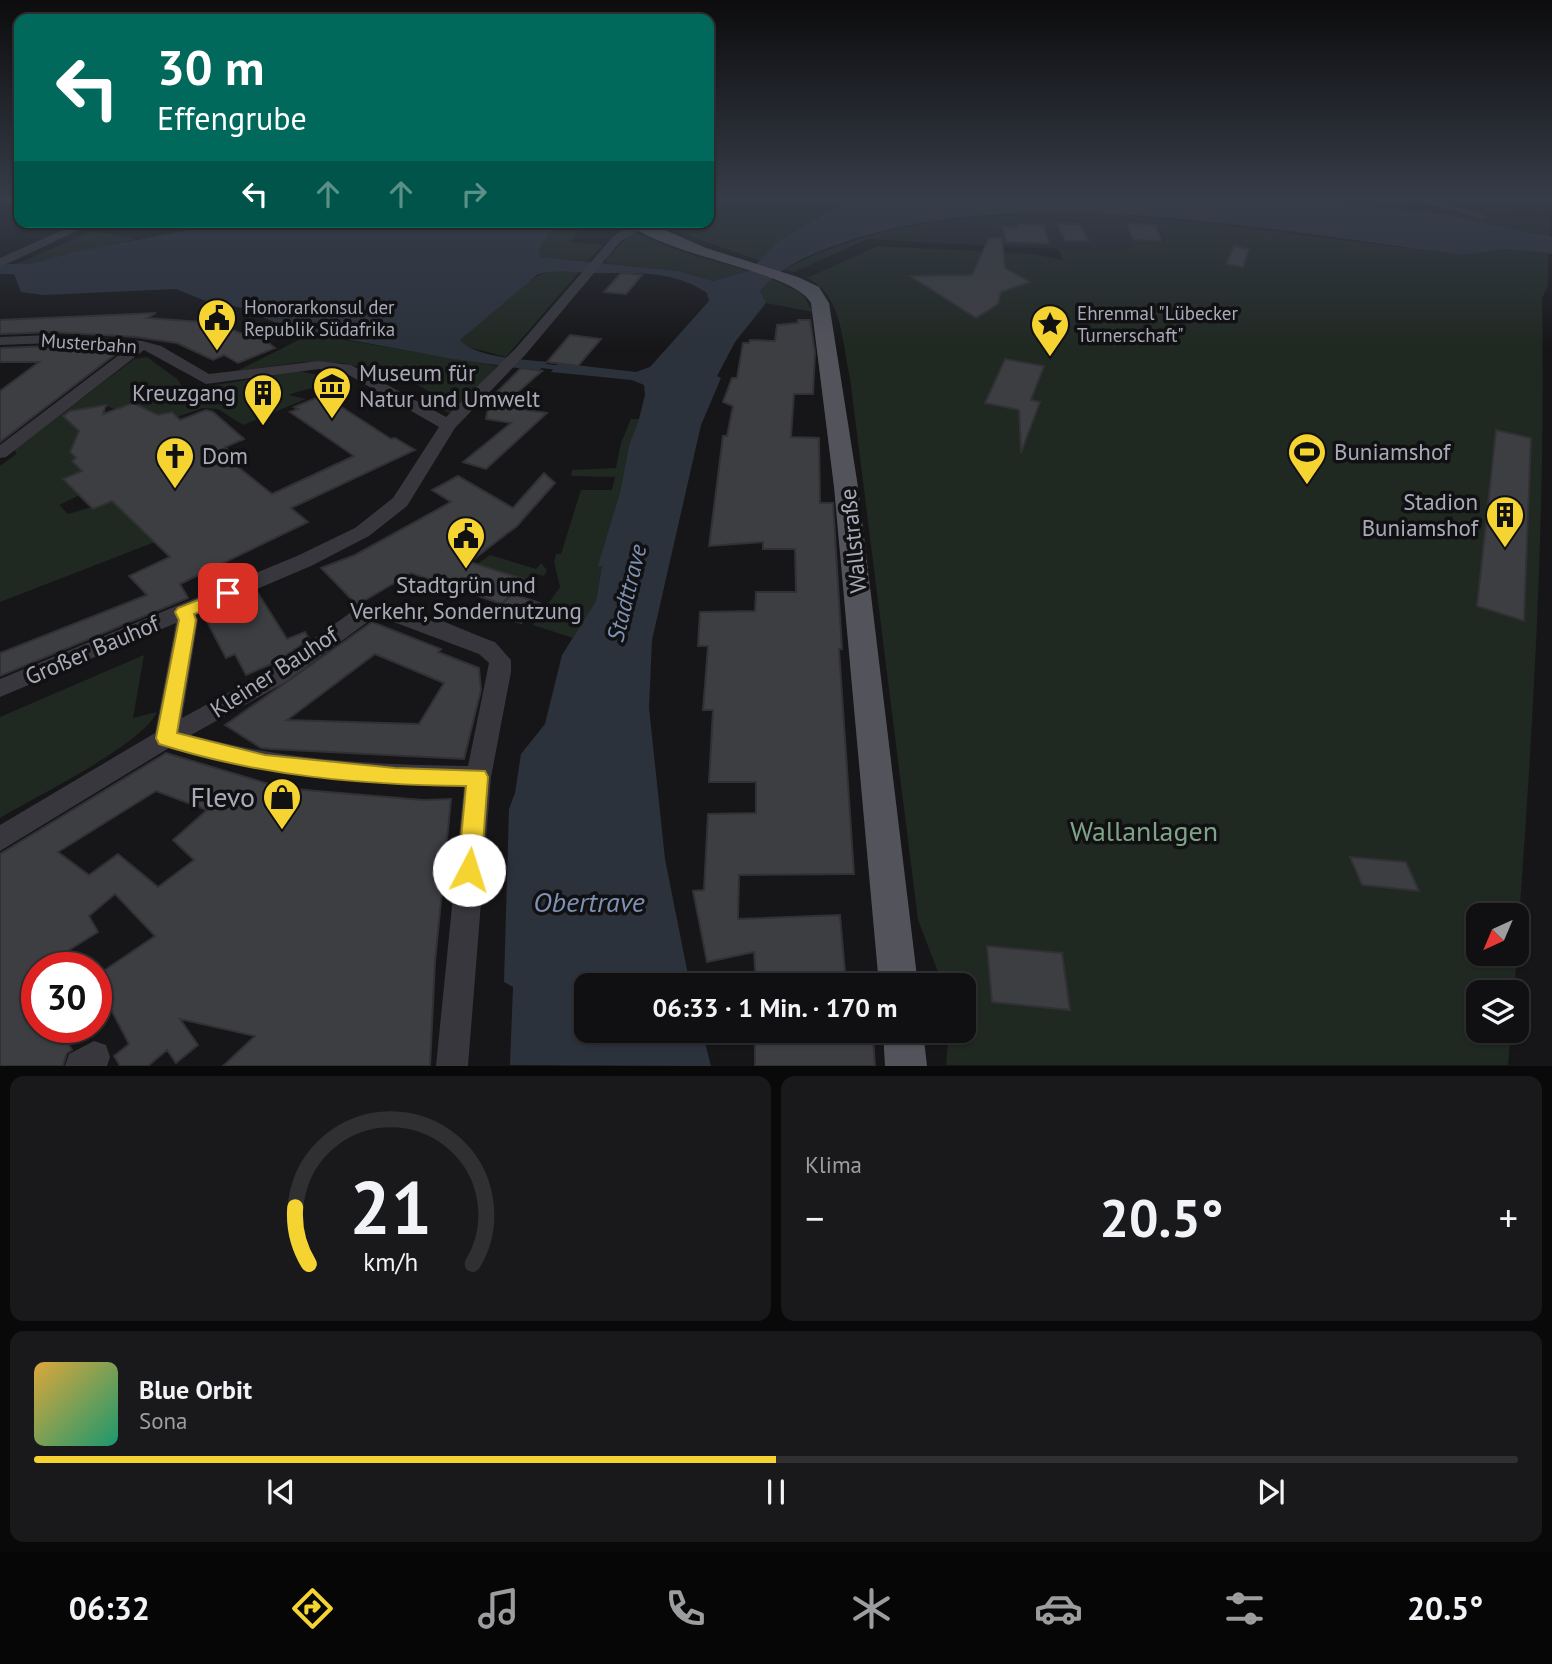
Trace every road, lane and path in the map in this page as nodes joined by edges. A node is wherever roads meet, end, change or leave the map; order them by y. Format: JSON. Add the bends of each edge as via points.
{"nodes":[{"id":1,"x":29,"y":250,"type":"edge"},
{"id":2,"x":608,"y":250,"type":"edge"},
{"id":3,"x":698,"y":250,"type":"edge"},
{"id":4,"x":0,"y":263,"type":"edge"},
{"id":5,"x":0,"y":341,"type":"edge"},
{"id":6,"x":142,"y":345,"type":"junction"},
{"id":7,"x":448,"y":425,"type":"junction"},
{"id":8,"x":0,"y":453,"type":"edge"},
{"id":9,"x":184,"y":612,"type":"junction"},
{"id":10,"x":0,"y":688,"type":"edge"},
{"id":11,"x":166,"y":738,"type":"junction"},
{"id":12,"x":478,"y":777,"type":"junction"},
{"id":13,"x":0,"y":839,"type":"edge"},
{"id":14,"x":898,"y":973,"type":"edge"},
{"id":15,"x":904,"y":1043,"type":"edge"},
{"id":16,"x":452,"y":1066,"type":"edge"},
{"id":17,"x":906,"y":1066,"type":"edge"}],
"edges":[{"from":1,"to":4,"type":"street"},
{"from":2,"to":7,"type":"street","name":"Großer Bauhof"},
{"from":3,"to":14,"type":"main road","name":"Wallstraße","via":[[813,291],[823,314],[853,543]]},
{"from":5,"to":6,"type":"street","name":"Musterbahn"},
{"from":6,"to":7,"type":"street","name":"Musterbahn","via":[[206,379],[319,365],[351,370]]},
{"from":6,"to":8,"type":"street"},
{"from":7,"to":9,"type":"street","name":"Großer Bauhof","via":[[406,495],[383,519],[342,544]]},
{"from":9,"to":10,"type":"street","name":"Großer Bauhof"},
{"from":9,"to":11,"type":"street","name":"Kleiner Bauhof","via":[[187,620]]},
{"from":11,"to":12,"type":"street","via":[[265,763],[395,776]]},
{"from":11,"to":12,"type":"street","name":"Kleiner Bauhof","via":[[276,677],[374,610],[487,648],[500,660]]},
{"from":11,"to":13,"type":"street"},
{"from":12,"to":16,"type":"street"},
{"from":15,"to":17,"type":"main road"}]}
